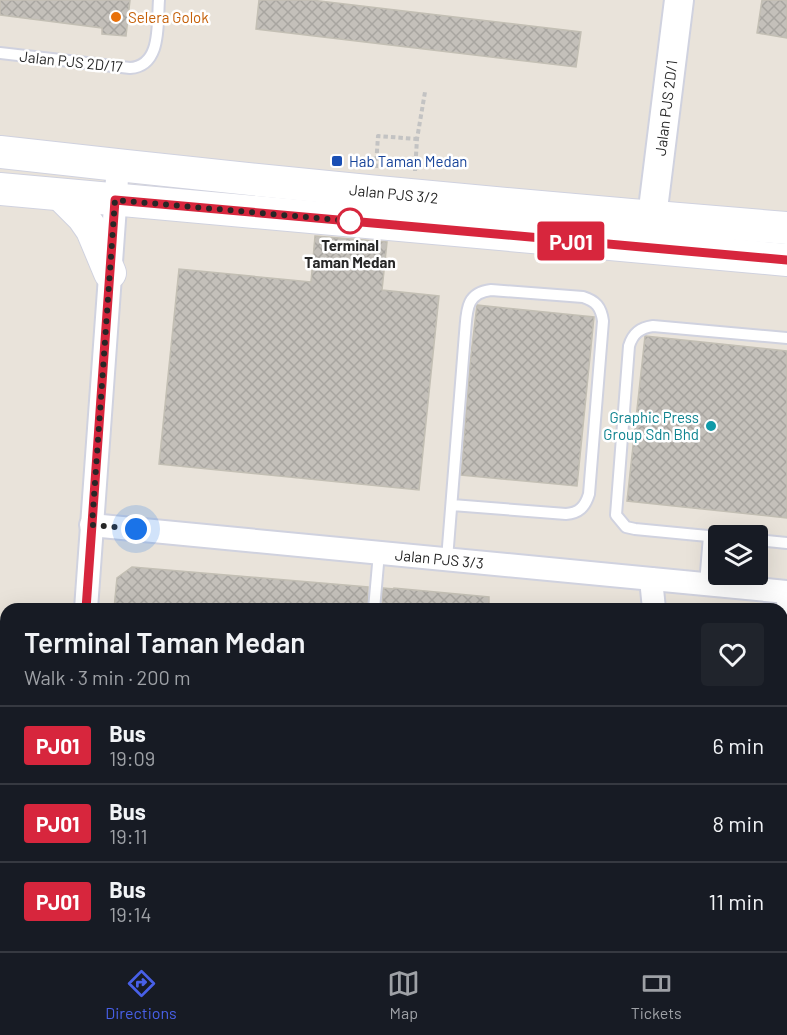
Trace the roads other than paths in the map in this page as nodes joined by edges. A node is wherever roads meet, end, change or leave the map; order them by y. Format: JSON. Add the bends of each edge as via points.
{"nodes":[{"id":1,"x":159,"y":0,"type":"edge"},
{"id":2,"x":679,"y":0,"type":"edge"},
{"id":3,"x":0,"y":53,"type":"edge"},
{"id":4,"x":0,"y":152,"type":"edge"},
{"id":5,"x":118,"y":165,"type":"junction"},
{"id":6,"x":0,"y":189,"type":"edge"},
{"id":7,"x":61,"y":195,"type":"junction"},
{"id":8,"x":115,"y":200,"type":"junction"},
{"id":9,"x":652,"y":217,"type":"junction"},
{"id":10,"x":787,"y":228,"type":"edge"},
{"id":11,"x":787,"y":260,"type":"edge"},
{"id":12,"x":110,"y":273,"type":"junction"},
{"id":13,"x":787,"y":338,"type":"edge"},
{"id":14,"x":452,"y":505,"type":"junction"},
{"id":15,"x":92,"y":525,"type":"junction"},
{"id":16,"x":708,"y":536,"type":"edge"},
{"id":17,"x":768,"y":541,"type":"edge"},
{"id":18,"x":787,"y":543,"type":"edge"},
{"id":19,"x":379,"y":553,"type":"junction"},
{"id":20,"x":447,"y":559,"type":"junction"},
{"id":21,"x":708,"y":568,"type":"edge"},
{"id":22,"x":651,"y":579,"type":"junction"},
{"id":23,"x":705,"y":584,"type":"junction"},
{"id":24,"x":784,"y":591,"type":"edge"},
{"id":25,"x":86,"y":603,"type":"edge"},
{"id":26,"x":375,"y":603,"type":"edge"},
{"id":27,"x":653,"y":603,"type":"edge"}],
"edges":[{"from":1,"to":3,"type":"lane","name":"Jalan PJS 2D/17","via":[[154,49],[146,64],[138,67]]},
{"from":2,"to":9,"type":"street","name":"Jalan PJS 2D/1"},
{"from":4,"to":5,"type":"main road","name":"Jalan PJS 3/2"},
{"from":5,"to":8,"type":"street"},
{"from":5,"to":9,"type":"main road","name":"Jalan PJS 3/2"},
{"from":6,"to":7,"type":"main road"},
{"from":7,"to":8,"type":"main road"},
{"from":7,"to":12,"type":"main road","via":[[92,230]]},
{"from":8,"to":11,"type":"main road"},
{"from":8,"to":12,"type":"street"},
{"from":9,"to":10,"type":"main road","name":"Jalan PJS 3/2"},
{"from":12,"to":15,"type":"street"},
{"from":13,"to":16,"type":"lane","via":[[653,326],[644,327],[632,338],[616,514],[626,527]]},
{"from":14,"to":14,"type":"lane","via":[[566,514],[574,513],[587,502],[603,321],[602,312],[591,300],[491,290],[482,291],[470,302]]},
{"from":14,"to":20,"type":"lane"},
{"from":15,"to":19,"type":"street","name":"Jalan PJS 3/3"},
{"from":15,"to":25,"type":"street"},
{"from":17,"to":18,"type":"lane"},
{"from":19,"to":20,"type":"street","name":"Jalan PJS 3/3"},
{"from":19,"to":26,"type":"lane"},
{"from":20,"to":22,"type":"street","name":"Jalan PJS 3/3"},
{"from":21,"to":23,"type":"lane"},
{"from":22,"to":23,"type":"street","name":"Jalan PJS 3/3"},
{"from":22,"to":27,"type":"street"},
{"from":23,"to":24,"type":"street","name":"Jalan PJS 3/3"}]}
